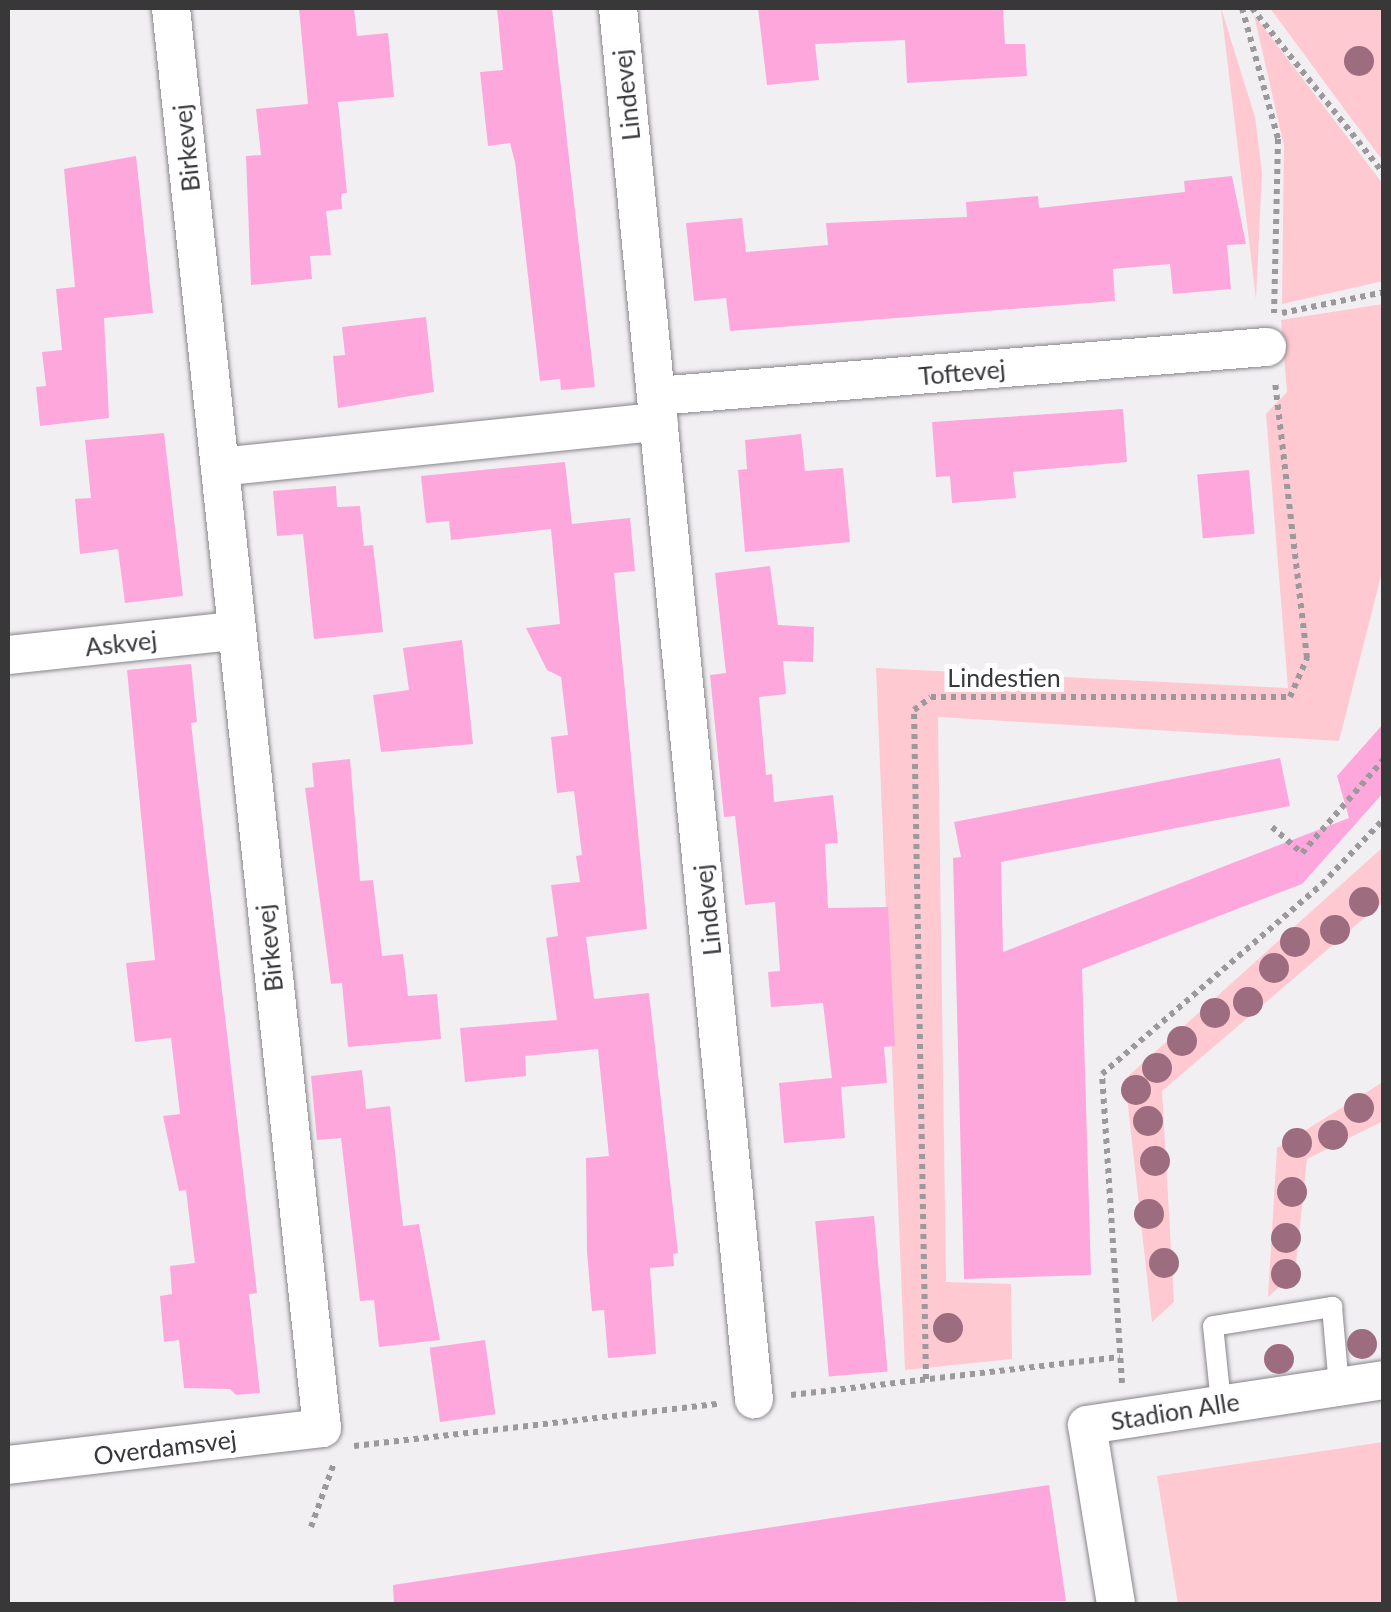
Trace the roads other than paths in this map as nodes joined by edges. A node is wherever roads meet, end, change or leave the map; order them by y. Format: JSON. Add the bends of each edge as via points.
{"nodes":[{"id":1,"x":171,"y":8,"type":"edge"},
{"id":2,"x":618,"y":8,"type":"edge"},
{"id":3,"x":1270,"y":331,"type":"road end"},
{"id":4,"x":657,"y":409,"type":"junction"},
{"id":5,"x":220,"y":466,"type":"junction"},
{"id":6,"x":234,"y":631,"type":"junction"},
{"id":7,"x":8,"y":654,"type":"edge"},
{"id":8,"x":1384,"y":1380,"type":"edge"},
{"id":9,"x":1340,"y":1387,"type":"junction"},
{"id":10,"x":754,"y":1400,"type":"dead end"},
{"id":11,"x":1221,"y":1403,"type":"junction"},
{"id":12,"x":330,"y":1438,"type":"joint"},
{"id":13,"x":8,"y":1465,"type":"edge"},
{"id":14,"x":1116,"y":1604,"type":"edge"}],
"edges":[{"from":1,"to":5,"type":"street","name":"Birkevej"},
{"from":2,"to":4,"type":"street","name":"Lindevej"},
{"from":3,"to":4,"type":"street","name":"Toftevej"},
{"from":4,"to":5,"type":"street","via":[[429,444]]},
{"from":4,"to":10,"type":"street","name":"Lindevej"},
{"from":5,"to":6,"type":"street","name":"Birkevej"},
{"from":6,"to":7,"type":"street","name":"Askvej"},
{"from":6,"to":12,"type":"street","name":"Birkevej"},
{"from":8,"to":9,"type":"street","name":"Stadion Alle"},
{"from":9,"to":11,"type":"street","name":"Stadion Alle"},
{"from":9,"to":11,"type":"lane","via":[[1332,1307],[1213,1326]]},
{"from":11,"to":14,"type":"street","name":"Stadion Alle","via":[[1087,1425]]},
{"from":12,"to":13,"type":"street","name":"Overdamsvej"}]}
